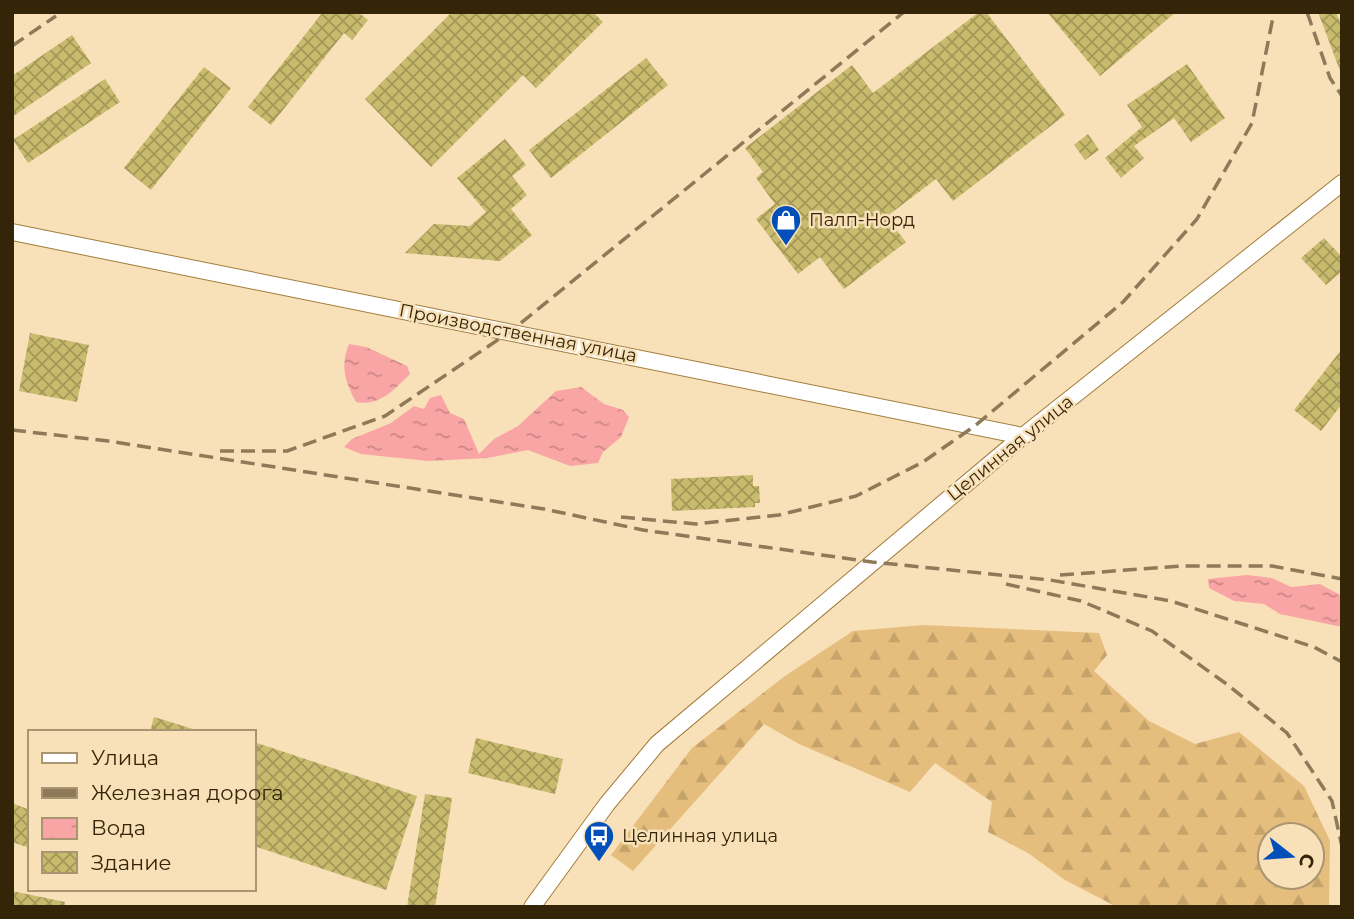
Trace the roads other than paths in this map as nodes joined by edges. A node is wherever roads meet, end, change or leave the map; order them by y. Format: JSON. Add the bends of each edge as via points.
{"nodes":[{"id":1,"x":1342,"y":183,"type":"edge"},
{"id":2,"x":12,"y":232,"type":"edge"},
{"id":3,"x":1023,"y":436,"type":"junction"},
{"id":4,"x":532,"y":907,"type":"edge"}],
"edges":[{"from":1,"to":3,"type":"street","name":"Целинная улица"},
{"from":2,"to":3,"type":"street","name":"Производственная улица"},
{"from":3,"to":4,"type":"street","name":"Целинная улица","via":[[657,744]]}]}
